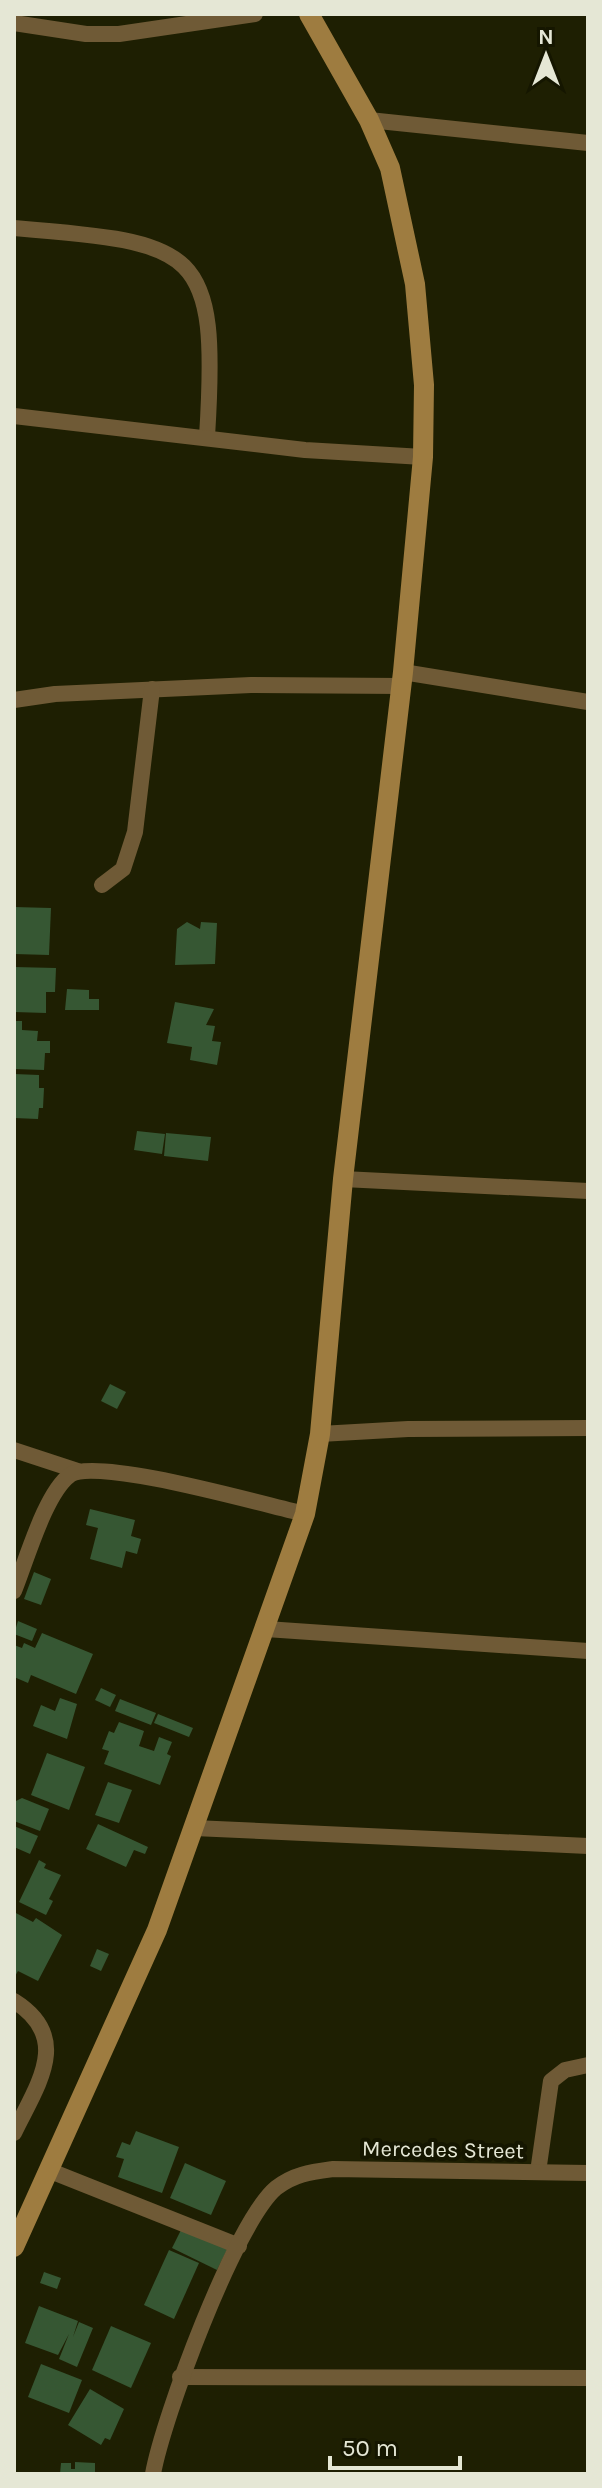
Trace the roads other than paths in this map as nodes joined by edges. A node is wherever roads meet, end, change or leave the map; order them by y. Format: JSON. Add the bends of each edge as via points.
{"nodes":[{"id":1,"x":255,"y":14,"type":"edge"},
{"id":2,"x":309,"y":14,"type":"edge"},
{"id":3,"x":14,"y":23,"type":"edge"},
{"id":4,"x":369,"y":120,"type":"junction"},
{"id":5,"x":588,"y":143,"type":"edge"},
{"id":6,"x":14,"y":228,"type":"edge"},
{"id":7,"x":14,"y":416,"type":"edge"},
{"id":8,"x":207,"y":437,"type":"junction"},
{"id":9,"x":423,"y":457,"type":"junction"},
{"id":10,"x":402,"y":679,"type":"junction"},
{"id":11,"x":152,"y":689,"type":"junction"},
{"id":12,"x":14,"y":700,"type":"edge"},
{"id":13,"x":588,"y":702,"type":"edge"},
{"id":14,"x":102,"y":885,"type":"dead end"},
{"id":15,"x":343,"y":1179,"type":"junction"},
{"id":16,"x":588,"y":1191,"type":"edge"},
{"id":17,"x":588,"y":1428,"type":"edge"},
{"id":18,"x":320,"y":1434,"type":"junction"},
{"id":19,"x":14,"y":1450,"type":"edge"},
{"id":20,"x":78,"y":1471,"type":"junction"},
{"id":21,"x":305,"y":1514,"type":"junction"},
{"id":22,"x":14,"y":1591,"type":"edge"},
{"id":23,"x":266,"y":1629,"type":"junction"},
{"id":24,"x":588,"y":1651,"type":"edge"},
{"id":25,"x":194,"y":1828,"type":"junction"},
{"id":26,"x":588,"y":1846,"type":"edge"},
{"id":27,"x":14,"y":2001,"type":"edge"},
{"id":28,"x":588,"y":2065,"type":"edge"},
{"id":29,"x":14,"y":2133,"type":"edge"},
{"id":30,"x":48,"y":2170,"type":"junction"},
{"id":31,"x":538,"y":2172,"type":"junction"},
{"id":32,"x":588,"y":2173,"type":"edge"},
{"id":33,"x":239,"y":2246,"type":"junction"},
{"id":34,"x":14,"y":2247,"type":"edge"},
{"id":35,"x":180,"y":2377,"type":"junction"},
{"id":36,"x":588,"y":2378,"type":"edge"},
{"id":37,"x":153,"y":2474,"type":"edge"}],
"edges":[{"from":1,"to":3,"type":"street","via":[[119,34]]},
{"from":2,"to":4,"type":"street"},
{"from":4,"to":5,"type":"street"},
{"from":4,"to":9,"type":"street","via":[[390,168],[415,284],[424,385]]},
{"from":6,"to":8,"type":"street","via":[[142,242],[178,260],[191,273],[205,300],[210,328]]},
{"from":7,"to":8,"type":"street"},
{"from":8,"to":9,"type":"street"},
{"from":9,"to":10,"type":"street"},
{"from":10,"to":11,"type":"street"},
{"from":10,"to":13,"type":"street"},
{"from":10,"to":15,"type":"street"},
{"from":11,"to":12,"type":"street"},
{"from":11,"to":14,"type":"street","via":[[135,832],[123,869]]},
{"from":15,"to":16,"type":"street"},
{"from":15,"to":18,"type":"street"},
{"from":17,"to":18,"type":"street"},
{"from":18,"to":21,"type":"street"},
{"from":19,"to":20,"type":"street"},
{"from":20,"to":21,"type":"street","via":[[135,1475]]},
{"from":20,"to":22,"type":"street","via":[[63,1482],[47,1510]]},
{"from":21,"to":23,"type":"street"},
{"from":23,"to":24,"type":"street"},
{"from":23,"to":25,"type":"street"},
{"from":25,"to":26,"type":"street"},
{"from":25,"to":30,"type":"street","via":[[157,1930]]},
{"from":27,"to":29,"type":"street","via":[[37,2017],[47,2046],[46,2061]]},
{"from":28,"to":31,"type":"street","via":[[565,2070],[551,2081]]},
{"from":30,"to":33,"type":"street"},
{"from":30,"to":34,"type":"street"},
{"from":31,"to":32,"type":"street","name":"Mercedes Street"},
{"from":31,"to":33,"type":"street","name":"Mercedes Street","via":[[299,2173],[274,2190]]},
{"from":33,"to":35,"type":"street"},
{"from":35,"to":36,"type":"street"},
{"from":35,"to":37,"type":"street"}]}
